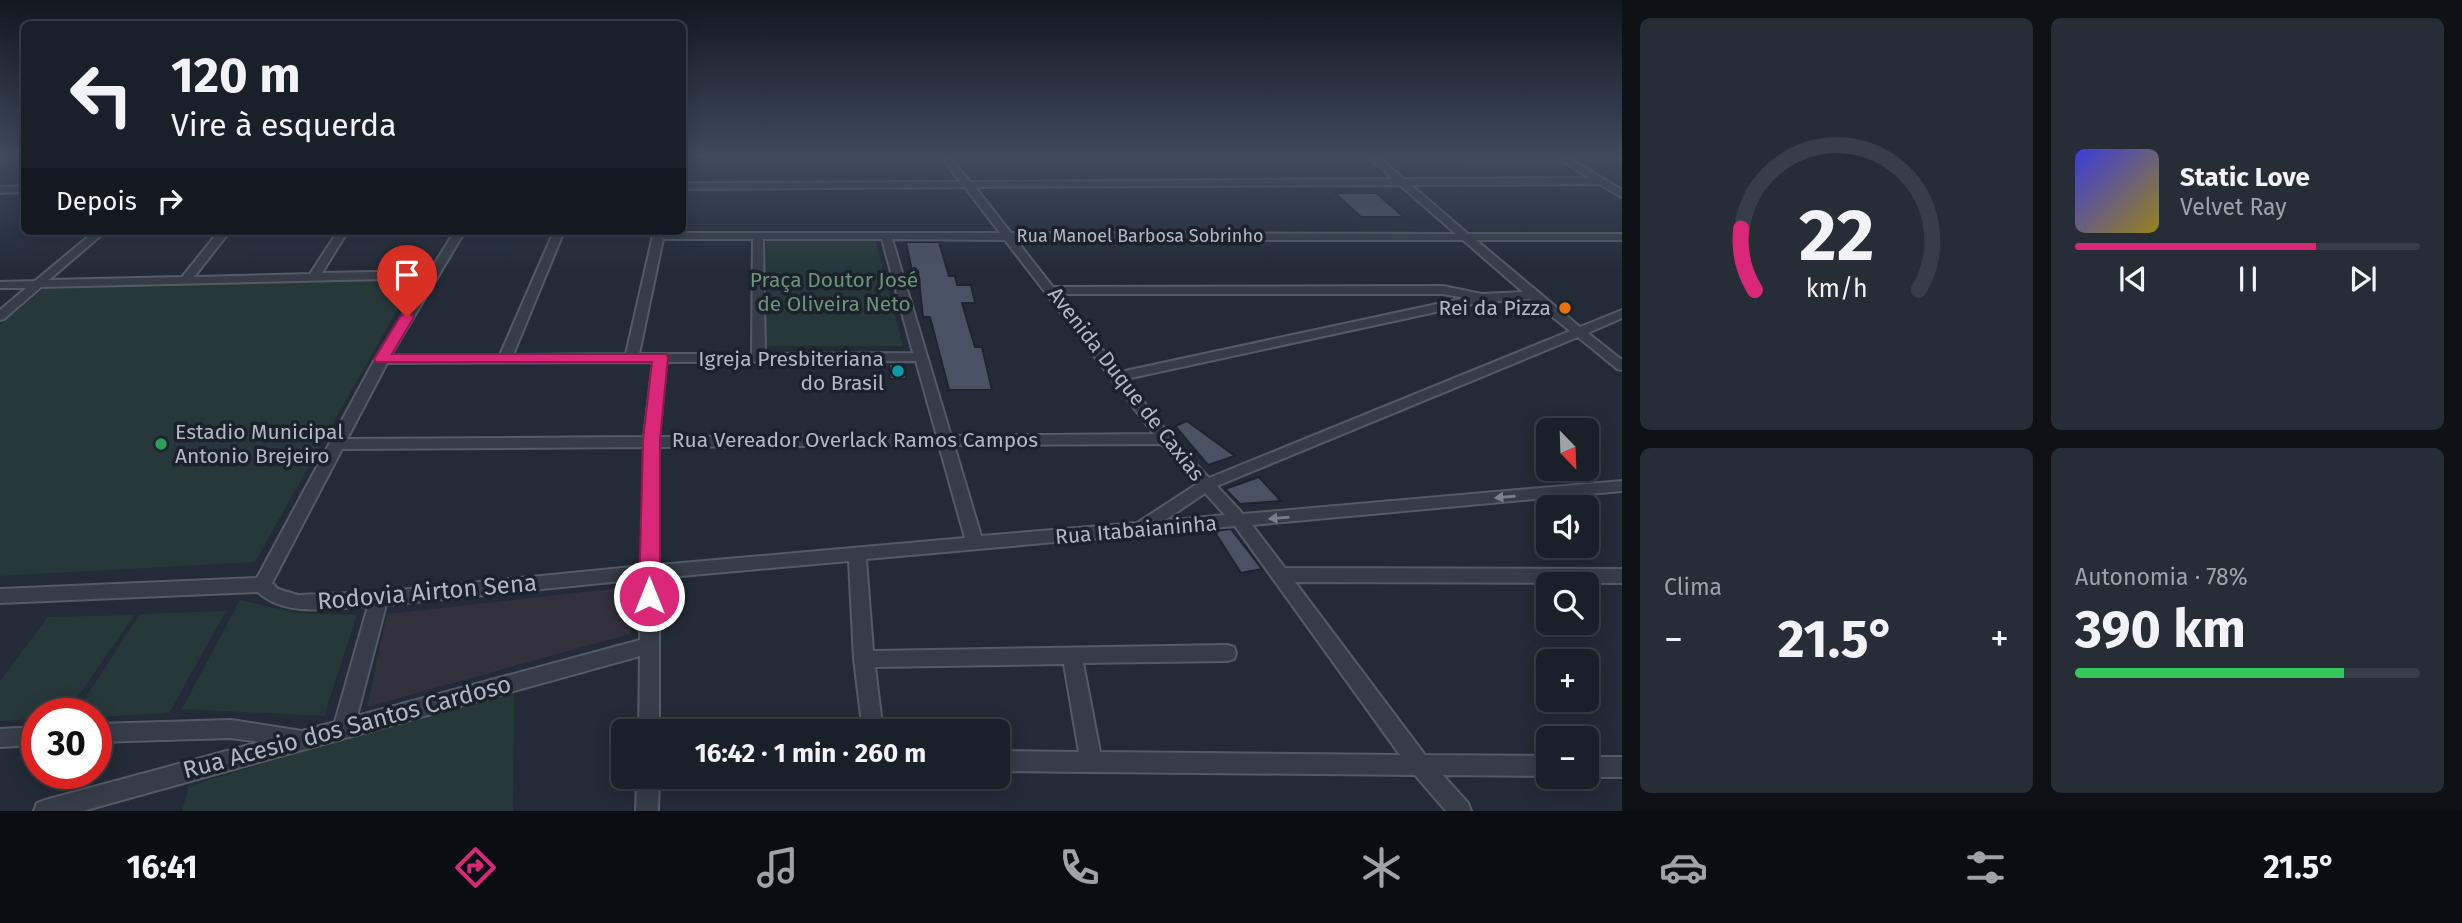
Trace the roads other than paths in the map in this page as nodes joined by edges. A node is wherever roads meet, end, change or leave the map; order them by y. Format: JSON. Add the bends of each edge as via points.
{"nodes":[{"id":1,"x":976,"y":195,"type":"edge"},
{"id":2,"x":1415,"y":195,"type":"edge"},
{"id":3,"x":96,"y":235,"type":"edge"},
{"id":4,"x":222,"y":235,"type":"edge"},
{"id":5,"x":340,"y":235,"type":"edge"},
{"id":6,"x":457,"y":235,"type":"edge"},
{"id":7,"x":557,"y":235,"type":"edge"},
{"id":8,"x":659,"y":235,"type":"edge"},
{"id":9,"x":686,"y":235,"type":"edge"},
{"id":10,"x":1463,"y":235,"type":"junction"},
{"id":11,"x":886,"y":236,"type":"junction"},
{"id":12,"x":1007,"y":236,"type":"junction"},
{"id":13,"x":758,"y":237,"type":"junction"},
{"id":14,"x":1622,"y":237,"type":"edge"},
{"id":15,"x":433,"y":274,"type":"junction"},
{"id":16,"x":314,"y":277,"type":"junction"},
{"id":17,"x":185,"y":281,"type":"junction"},
{"id":18,"x":0,"y":285,"type":"edge"},
{"id":19,"x":38,"y":285,"type":"junction"},
{"id":20,"x":1053,"y":290,"type":"junction"},
{"id":21,"x":1533,"y":295,"type":"junction"},
{"id":22,"x":1482,"y":298,"type":"junction"},
{"id":23,"x":1622,"y":314,"type":"edge"},
{"id":24,"x":0,"y":316,"type":"edge"},
{"id":25,"x":1581,"y":331,"type":"junction"},
{"id":26,"x":660,"y":357,"type":"junction"},
{"id":27,"x":760,"y":357,"type":"junction"},
{"id":28,"x":921,"y":357,"type":"junction"},
{"id":29,"x":632,"y":358,"type":"junction"},
{"id":30,"x":382,"y":359,"type":"junction"},
{"id":31,"x":505,"y":359,"type":"junction"},
{"id":32,"x":1622,"y":366,"type":"edge"},
{"id":33,"x":1118,"y":377,"type":"junction"},
{"id":34,"x":947,"y":439,"type":"junction"},
{"id":35,"x":1165,"y":439,"type":"junction"},
{"id":36,"x":651,"y":440,"type":"junction"},
{"id":37,"x":336,"y":444,"type":"junction"},
{"id":38,"x":1206,"y":485,"type":"junction"},
{"id":39,"x":1622,"y":486,"type":"edge"},
{"id":40,"x":1240,"y":521,"type":"junction"},
{"id":41,"x":1141,"y":528,"type":"junction"},
{"id":42,"x":975,"y":543,"type":"junction"},
{"id":43,"x":857,"y":554,"type":"junction"},
{"id":44,"x":649,"y":572,"type":"junction"},
{"id":45,"x":1278,"y":575,"type":"junction"},
{"id":46,"x":1622,"y":576,"type":"edge"},
{"id":47,"x":262,"y":585,"type":"junction"},
{"id":48,"x":0,"y":596,"type":"edge"},
{"id":49,"x":379,"y":599,"type":"junction"},
{"id":50,"x":650,"y":645,"type":"junction"},
{"id":51,"x":1227,"y":653,"type":"dead end"},
{"id":52,"x":1072,"y":656,"type":"junction"},
{"id":53,"x":864,"y":659,"type":"junction"},
{"id":54,"x":649,"y":719,"type":"edge"},
{"id":55,"x":871,"y":719,"type":"edge"},
{"id":56,"x":344,"y":727,"type":"junction"},
{"id":57,"x":112,"y":733,"type":"edge"},
{"id":58,"x":21,"y":737,"type":"edge"},
{"id":59,"x":0,"y":738,"type":"edge"},
{"id":60,"x":301,"y":739,"type":"junction"},
{"id":61,"x":1010,"y":761,"type":"edge"},
{"id":62,"x":1091,"y":764,"type":"junction"},
{"id":63,"x":1421,"y":766,"type":"junction"},
{"id":64,"x":1536,"y":766,"type":"edge"},
{"id":65,"x":1599,"y":767,"type":"edge"},
{"id":66,"x":1622,"y":767,"type":"edge"},
{"id":67,"x":648,"y":789,"type":"edge"},
{"id":68,"x":92,"y":804,"type":"edge"},
{"id":69,"x":45,"y":811,"type":"edge"},
{"id":70,"x":647,"y":811,"type":"edge"},
{"id":71,"x":1460,"y":811,"type":"edge"}],
"edges":[{"from":1,"to":12,"type":"street","name":"Avenida Duque de Caxias"},
{"from":2,"to":10,"type":"street"},
{"from":3,"to":19,"type":"street"},
{"from":4,"to":17,"type":"street"},
{"from":5,"to":16,"type":"street"},
{"from":6,"to":15,"type":"street"},
{"from":7,"to":31,"type":"street"},
{"from":8,"to":29,"type":"street"},
{"from":9,"to":13,"type":"street","name":"Rua Manoel Barbosa Sobrinho"},
{"from":10,"to":12,"type":"street","name":"Rua Manoel Barbosa Sobrinho"},
{"from":10,"to":14,"type":"street","name":"Rua Manoel Barbosa Sobrinho"},
{"from":10,"to":21,"type":"street"},
{"from":11,"to":12,"type":"street","name":"Rua Manoel Barbosa Sobrinho"},
{"from":11,"to":13,"type":"street","name":"Rua Manoel Barbosa Sobrinho"},
{"from":11,"to":28,"type":"street"},
{"from":12,"to":20,"type":"street","name":"Avenida Duque de Caxias"},
{"from":13,"to":27,"type":"street"},
{"from":15,"to":16,"type":"street"},
{"from":15,"to":30,"type":"street"},
{"from":16,"to":17,"type":"street"},
{"from":17,"to":19,"type":"street"},
{"from":18,"to":19,"type":"street"},
{"from":19,"to":24,"type":"street"},
{"from":20,"to":22,"type":"street","via":[[1443,290]]},
{"from":20,"to":33,"type":"street","name":"Avenida Duque de Caxias"},
{"from":21,"to":22,"type":"street"},
{"from":21,"to":25,"type":"street"},
{"from":22,"to":33,"type":"street"},
{"from":23,"to":25,"type":"street"},
{"from":25,"to":32,"type":"street"},
{"from":25,"to":38,"type":"street"},
{"from":26,"to":27,"type":"street"},
{"from":26,"to":29,"type":"street"},
{"from":26,"to":36,"type":"street"},
{"from":27,"to":28,"type":"street"},
{"from":28,"to":34,"type":"street"},
{"from":29,"to":31,"type":"street"},
{"from":30,"to":31,"type":"street"},
{"from":30,"to":37,"type":"street"},
{"from":33,"to":35,"type":"street","name":"Avenida Duque de Caxias"},
{"from":34,"to":35,"type":"street","name":"Rua Vereador Overlack Ramos Campos"},
{"from":34,"to":36,"type":"street","name":"Rua Vereador Overlack Ramos Campos"},
{"from":34,"to":42,"type":"street"},
{"from":35,"to":38,"type":"street","name":"Avenida Duque de Caxias"},
{"from":36,"to":37,"type":"street","name":"Rua Vereador Overlack Ramos Campos"},
{"from":36,"to":44,"type":"street"},
{"from":37,"to":47,"type":"street"},
{"from":38,"to":40,"type":"street","name":"Avenida Duque de Caxias"},
{"from":38,"to":41,"type":"street"},
{"from":39,"to":40,"type":"street","name":"Rua Itabaianinha","one_way":true},
{"from":40,"to":41,"type":"street","name":"Rua Itabaianinha"},
{"from":40,"to":45,"type":"street","name":"Avenida Duque de Caxias"},
{"from":41,"to":42,"type":"street","name":"Rua Itabaianinha"},
{"from":42,"to":43,"type":"street","name":"Rua Itabaianinha"},
{"from":43,"to":44,"type":"street","name":"Rua Itabaianinha"},
{"from":43,"to":53,"type":"street"},
{"from":44,"to":49,"type":"street","name":"Rodovia Airton Sena"},
{"from":44,"to":50,"type":"street"},
{"from":45,"to":46,"type":"street"},
{"from":45,"to":63,"type":"street","name":"Avenida Duque de Caxias"},
{"from":47,"to":48,"type":"street","name":"Rodovia Airton Sena"},
{"from":47,"to":49,"type":"street","name":"Rodovia Airton Sena","via":[[272,594],[298,602]]},
{"from":49,"to":56,"type":"street"},
{"from":50,"to":54,"type":"street"},
{"from":50,"to":56,"type":"street","name":"Rua Acesio dos Santos Cardoso"},
{"from":51,"to":52,"type":"street"},
{"from":52,"to":53,"type":"street"},
{"from":52,"to":62,"type":"street"},
{"from":53,"to":55,"type":"street"},
{"from":56,"to":60,"type":"street","name":"Rua Acesio dos Santos Cardoso"},
{"from":57,"to":60,"type":"street","via":[[231,729]]},
{"from":58,"to":59,"type":"street"},
{"from":60,"to":68,"type":"street","name":"Rua Acesio dos Santos Cardoso"},
{"from":61,"to":62,"type":"street"},
{"from":62,"to":63,"type":"street"},
{"from":63,"to":64,"type":"street"},
{"from":63,"to":71,"type":"street","name":"Avenida Duque de Caxias"},
{"from":65,"to":66,"type":"street"},
{"from":67,"to":70,"type":"street"},
{"from":68,"to":69,"type":"street","name":"Rua Acesio dos Santos Cardoso"}]}
